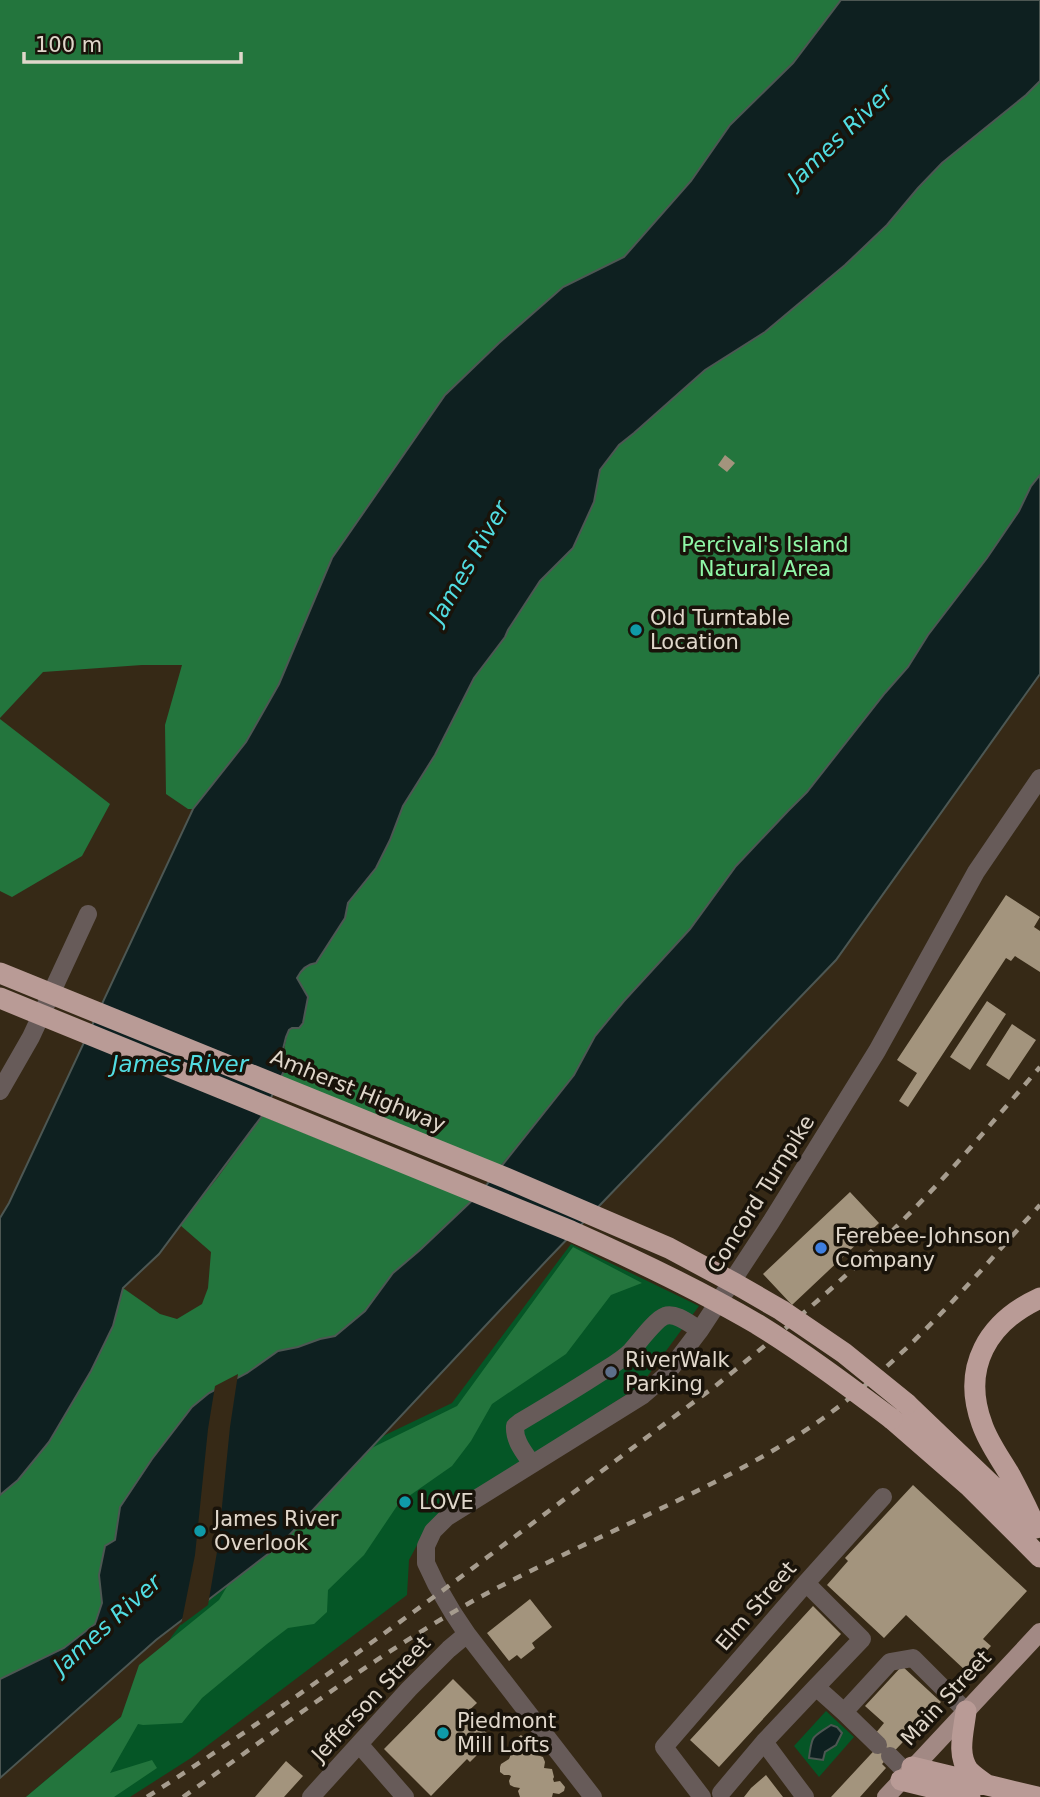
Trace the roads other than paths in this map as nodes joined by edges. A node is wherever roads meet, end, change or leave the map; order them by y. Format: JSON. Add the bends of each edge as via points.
{"nodes":[{"id":1,"x":1040,"y":778,"type":"edge"},
{"id":2,"x":80,"y":920,"type":"dead end"},
{"id":3,"x":0,"y":973,"type":"edge"},
{"id":4,"x":0,"y":998,"type":"edge"},
{"id":5,"x":0,"y":1091,"type":"edge"},
{"id":6,"x":1040,"y":1298,"type":"edge"},
{"id":7,"x":700,"y":1330,"type":"junction"},
{"id":8,"x":532,"y":1464,"type":"junction"},
{"id":9,"x":883,"y":1497,"type":"dead end"},
{"id":10,"x":1038,"y":1530,"type":"edge"},
{"id":11,"x":1040,"y":1557,"type":"edge"},
{"id":12,"x":806,"y":1583,"type":"junction"},
{"id":13,"x":1040,"y":1632,"type":"edge"},
{"id":14,"x":467,"y":1634,"type":"junction"},
{"id":15,"x":816,"y":1687,"type":"junction"},
{"id":16,"x":966,"y":1711,"type":"junction"},
{"id":17,"x":844,"y":1712,"type":"junction"},
{"id":18,"x":764,"y":1742,"type":"junction"},
{"id":19,"x":359,"y":1744,"type":"junction"},
{"id":20,"x":901,"y":1783,"type":"edge"},
{"id":21,"x":988,"y":1786,"type":"junction"},
{"id":22,"x":721,"y":1793,"type":"dead end"},
{"id":23,"x":311,"y":1797,"type":"edge"},
{"id":24,"x":405,"y":1797,"type":"edge"},
{"id":25,"x":593,"y":1797,"type":"edge"},
{"id":26,"x":702,"y":1797,"type":"edge"},
{"id":27,"x":805,"y":1797,"type":"edge"},
{"id":28,"x":970,"y":1797,"type":"edge"},
{"id":29,"x":1037,"y":1797,"type":"edge"}],
"edges":[{"from":1,"to":7,"type":"street","name":"Concord Turnpike","via":[[976,872],[877,1051]]},
{"from":2,"to":5,"type":"street","via":[[31,1037]]},
{"from":3,"to":10,"type":"highway","name":"Amherst Highway","bridge":true,"via":[[581,1208],[669,1248],[781,1310],[844,1353],[907,1404]]},
{"from":4,"to":11,"type":"highway","bridge":true,"via":[[571,1231],[701,1293],[819,1365],[892,1419],[969,1486]]},
{"from":6,"to":10,"type":"highway","via":[[1010,1315],[986,1342],[976,1369],[975,1394],[988,1439]]},
{"from":7,"to":8,"type":"street","name":"Concord Turnpike","via":[[665,1376],[643,1395]]},
{"from":7,"to":8,"type":"street","via":[[670,1315],[657,1320],[625,1357],[520,1422],[515,1426],[517,1441]]},
{"from":8,"to":14,"type":"street","name":"Concord Turnpike","via":[[446,1517],[426,1546],[426,1563]]},
{"from":9,"to":12,"type":"street","name":"Elm Street"},
{"from":12,"to":15,"type":"street","via":[[862,1639]]},
{"from":12,"to":26,"type":"street","name":"Elm Street","via":[[664,1747]]},
{"from":13,"to":16,"type":"main road","name":"Main Street"},
{"from":14,"to":19,"type":"street","name":"Jefferson Street"},
{"from":14,"to":25,"type":"street"},
{"from":15,"to":17,"type":"street"},
{"from":15,"to":18,"type":"street"},
{"from":16,"to":17,"type":"street","via":[[913,1658],[890,1662]]},
{"from":16,"to":20,"type":"main road","name":"Main Street"},
{"from":16,"to":21,"type":"highway","via":[[963,1760]]},
{"from":17,"to":20,"type":"street","via":[[884,1751]]},
{"from":18,"to":22,"type":"street"},
{"from":18,"to":27,"type":"street"},
{"from":19,"to":23,"type":"street","name":"Jefferson Street"},
{"from":19,"to":24,"type":"street"},
{"from":20,"to":21,"type":"highway"},
{"from":20,"to":28,"type":"highway"},
{"from":21,"to":29,"type":"highway"}]}
